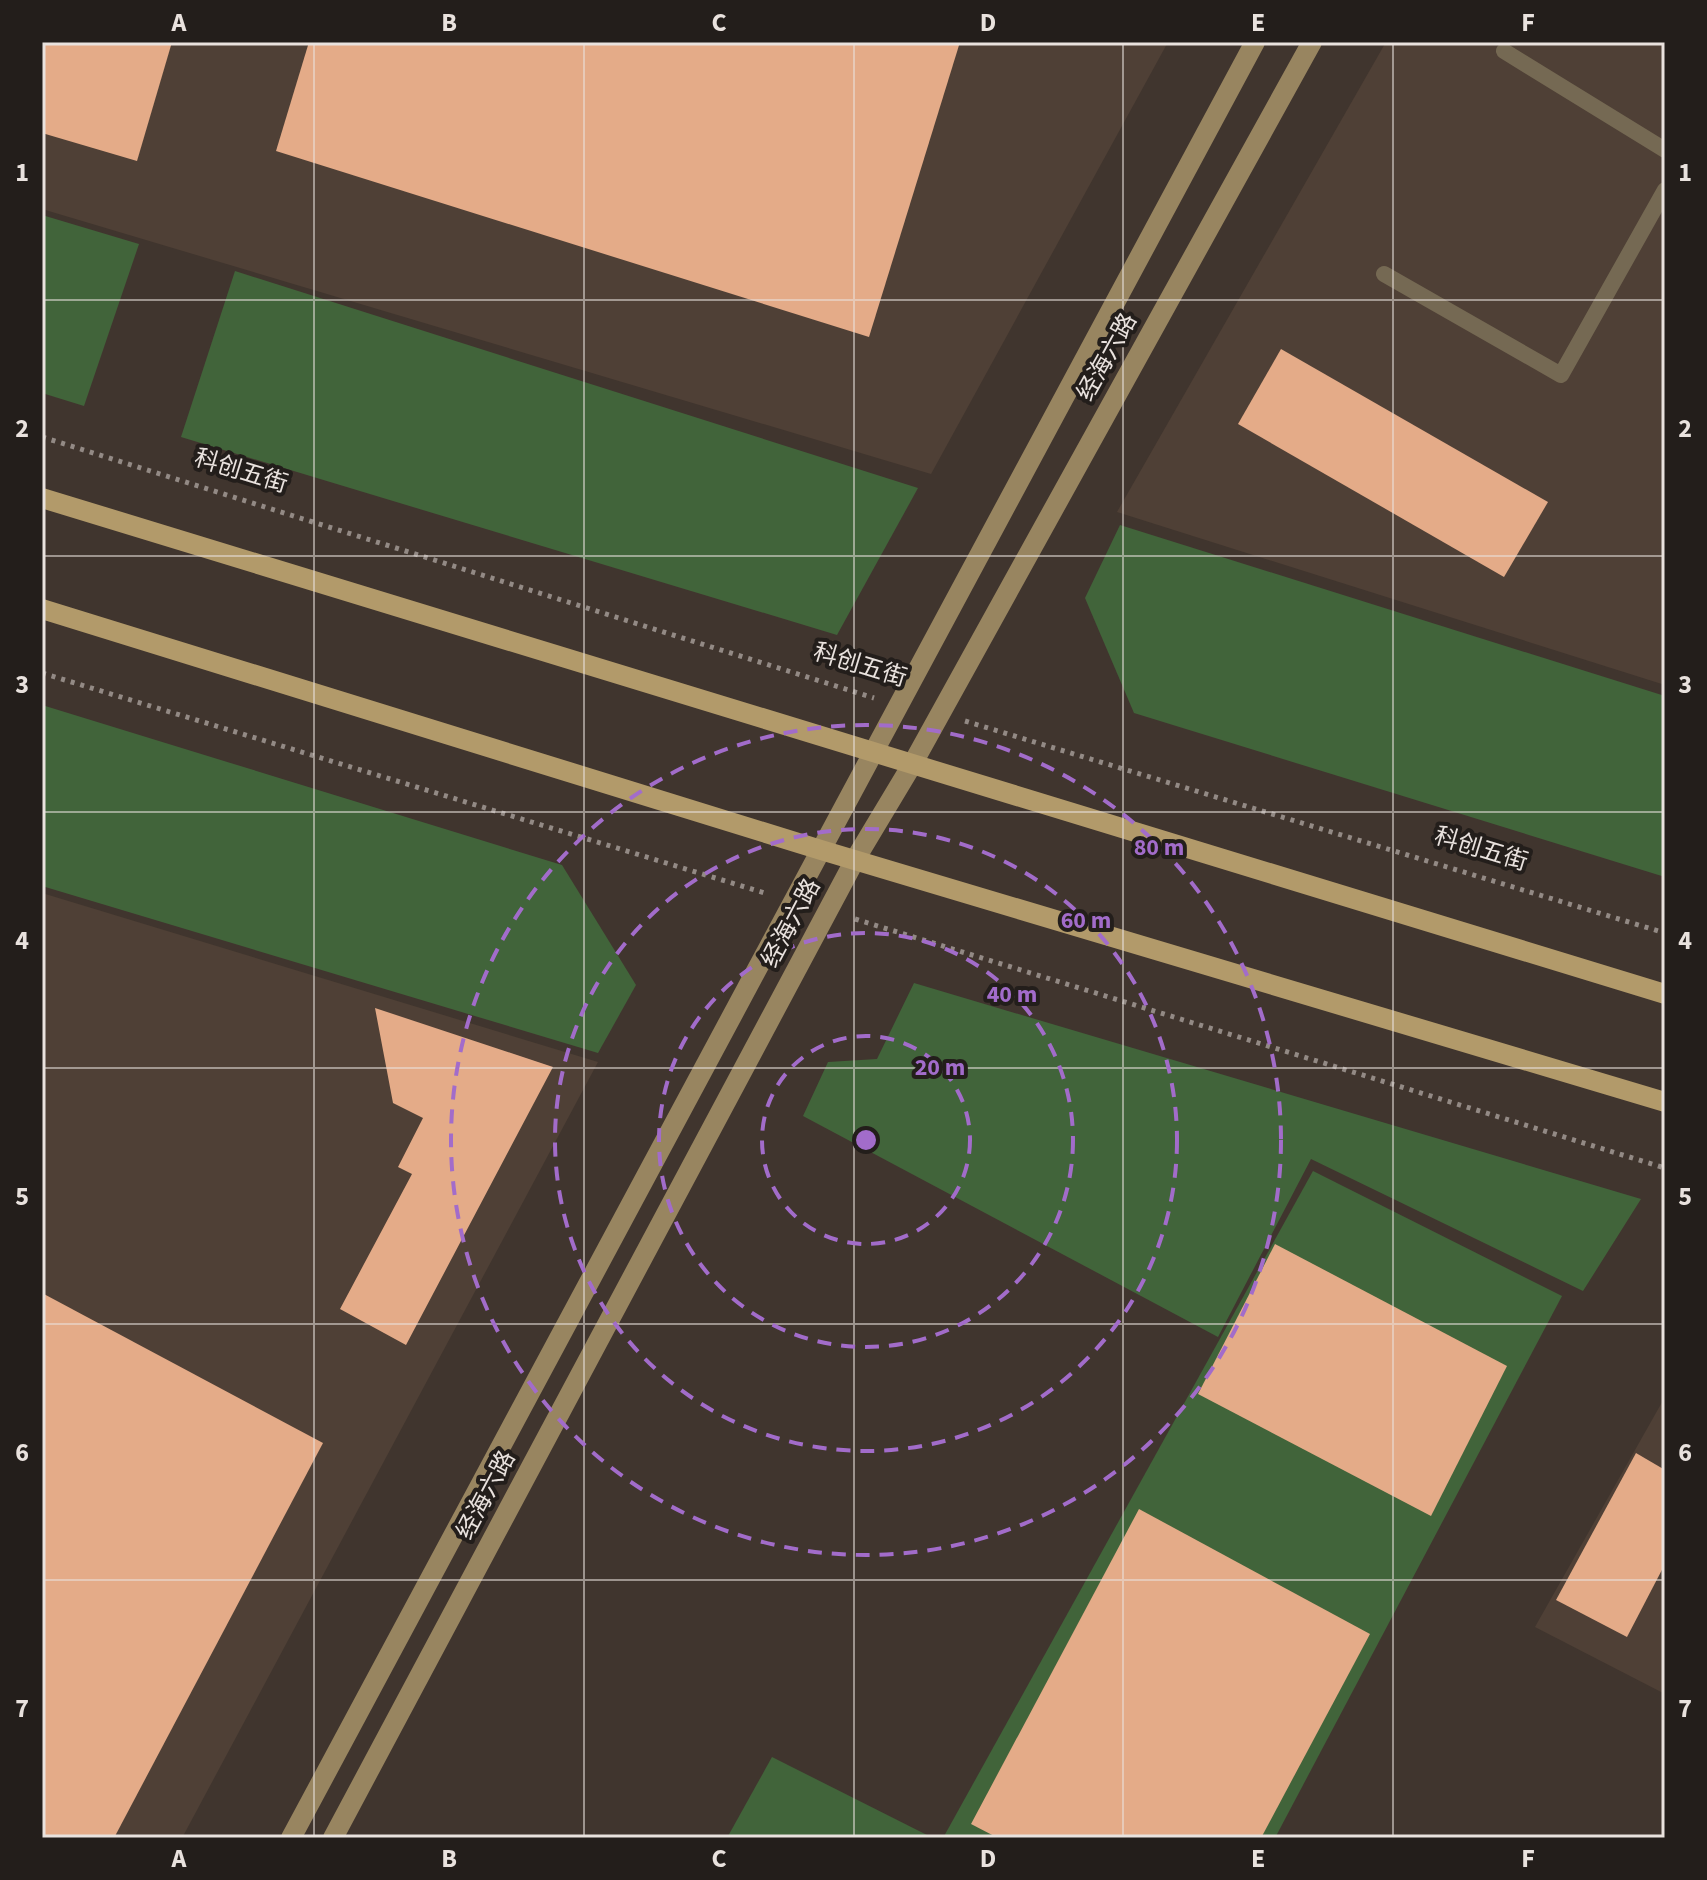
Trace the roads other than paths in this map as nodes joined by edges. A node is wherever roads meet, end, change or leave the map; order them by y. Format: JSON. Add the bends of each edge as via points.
{"nodes":[{"id":1,"x":1255,"y":42,"type":"edge"},
{"id":2,"x":1312,"y":42,"type":"edge"},
{"id":3,"x":1504,"y":51,"type":"dead end"},
{"id":4,"x":1665,"y":150,"type":"edge"},
{"id":5,"x":1665,"y":190,"type":"edge"},
{"id":6,"x":1384,"y":274,"type":"dead end"},
{"id":7,"x":42,"y":498,"type":"edge"},
{"id":8,"x":42,"y":609,"type":"edge"},
{"id":9,"x":873,"y":753,"type":"junction"},
{"id":10,"x":913,"y":763,"type":"junction"},
{"id":11,"x":821,"y":850,"type":"junction"},
{"id":12,"x":856,"y":858,"type":"junction"},
{"id":13,"x":1665,"y":994,"type":"edge"},
{"id":14,"x":1665,"y":1102,"type":"edge"},
{"id":15,"x":291,"y":1838,"type":"edge"},
{"id":16,"x":333,"y":1838,"type":"edge"}],
"edges":[{"from":1,"to":9,"type":"main road","name":"经海六路"},
{"from":2,"to":10,"type":"main road","name":"经海六路"},
{"from":3,"to":4,"type":"lane"},
{"from":5,"to":6,"type":"lane","via":[[1561,375]]},
{"from":7,"to":9,"type":"main road"},
{"from":8,"to":11,"type":"main road"},
{"from":9,"to":10,"type":"main road"},
{"from":9,"to":11,"type":"main road","name":"经海六路"},
{"from":10,"to":12,"type":"main road","name":"经海六路"},
{"from":10,"to":13,"type":"main road"},
{"from":11,"to":12,"type":"main road"},
{"from":11,"to":15,"type":"main road","name":"经海六路"},
{"from":12,"to":14,"type":"main road"},
{"from":12,"to":16,"type":"main road","name":"经海六路"}]}
